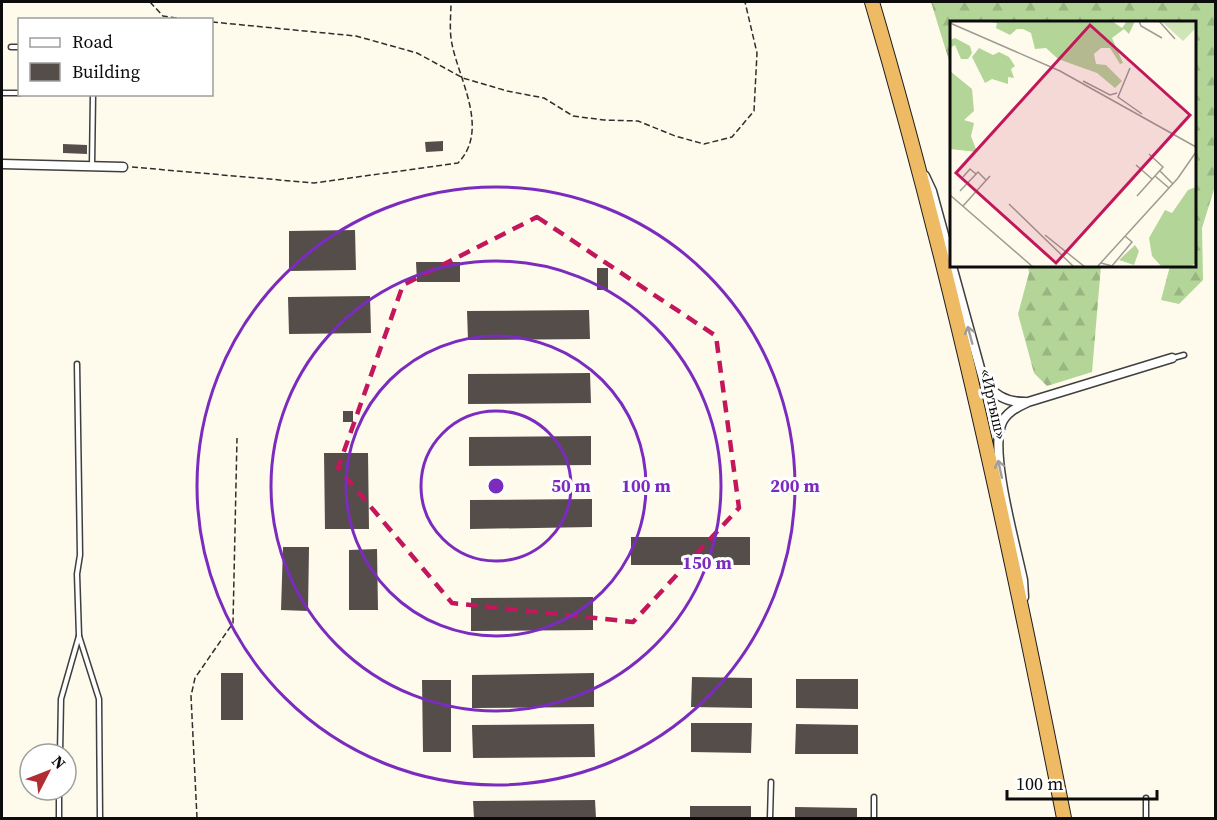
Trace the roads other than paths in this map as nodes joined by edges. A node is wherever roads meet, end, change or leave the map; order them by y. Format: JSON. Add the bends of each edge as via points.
{"nodes":[{"id":1,"x":872,"y":2,"type":"edge"},
{"id":2,"x":11,"y":47,"type":"dead end"},
{"id":3,"x":18,"y":47,"type":"edge"},
{"id":4,"x":2,"y":93,"type":"edge"},
{"id":5,"x":18,"y":93,"type":"edge"},
{"id":6,"x":93,"y":96,"type":"edge"},
{"id":7,"x":914,"y":154,"type":"junction"},
{"id":8,"x":2,"y":164,"type":"edge"},
{"id":9,"x":92,"y":166,"type":"junction"},
{"id":10,"x":123,"y":167,"type":"road end"},
{"id":11,"x":950,"y":258,"type":"edge"},
{"id":12,"x":953,"y":267,"type":"edge"},
{"id":13,"x":1184,"y":355,"type":"dead end"},
{"id":14,"x":1172,"y":358,"type":"joint"},
{"id":15,"x":77,"y":364,"type":"dead end"},
{"id":16,"x":1028,"y":402,"type":"junction"},
{"id":17,"x":1025,"y":630,"type":"junction"},
{"id":18,"x":79,"y":636,"type":"junction"},
{"id":19,"x":60,"y":742,"type":"edge"},
{"id":20,"x":771,"y":782,"type":"dead end"},
{"id":21,"x":874,"y":797,"type":"dead end"},
{"id":22,"x":1146,"y":798,"type":"dead end"},
{"id":23,"x":59,"y":802,"type":"edge"},
{"id":24,"x":59,"y":819,"type":"edge"},
{"id":25,"x":100,"y":819,"type":"edge"},
{"id":26,"x":770,"y":819,"type":"edge"},
{"id":27,"x":874,"y":819,"type":"edge"},
{"id":28,"x":1064,"y":819,"type":"edge"},
{"id":29,"x":1146,"y":819,"type":"edge"}],
"edges":[{"from":1,"to":7,"type":"highway","name":"«Иртыш»"},
{"from":2,"to":3,"type":"lane"},
{"from":4,"to":5,"type":"lane"},
{"from":6,"to":9,"type":"lane"},
{"from":7,"to":11,"type":"street","via":[[932,191]]},
{"from":7,"to":17,"type":"highway","name":"«Иртыш»","via":[[969,370]]},
{"from":8,"to":9,"type":"street"},
{"from":9,"to":10,"type":"street"},
{"from":16,"to":12,"type":"street","one_way":true,"via":[[998,396],[983,379]]},
{"from":13,"to":14,"type":"lane"},
{"from":14,"to":16,"type":"street"},
{"from":15,"to":18,"type":"lane"},
{"from":17,"to":16,"type":"street","one_way":true,"via":[[1023,580],[997,455],[1000,426],[1011,412]]},
{"from":17,"to":28,"type":"highway","name":"«Иртыш»"},
{"from":18,"to":19,"type":"lane","via":[[61,699]]},
{"from":18,"to":25,"type":"lane","via":[[99,699]]},
{"from":20,"to":26,"type":"lane"},
{"from":21,"to":27,"type":"lane"},
{"from":22,"to":29,"type":"lane"},
{"from":23,"to":24,"type":"lane"}]}
